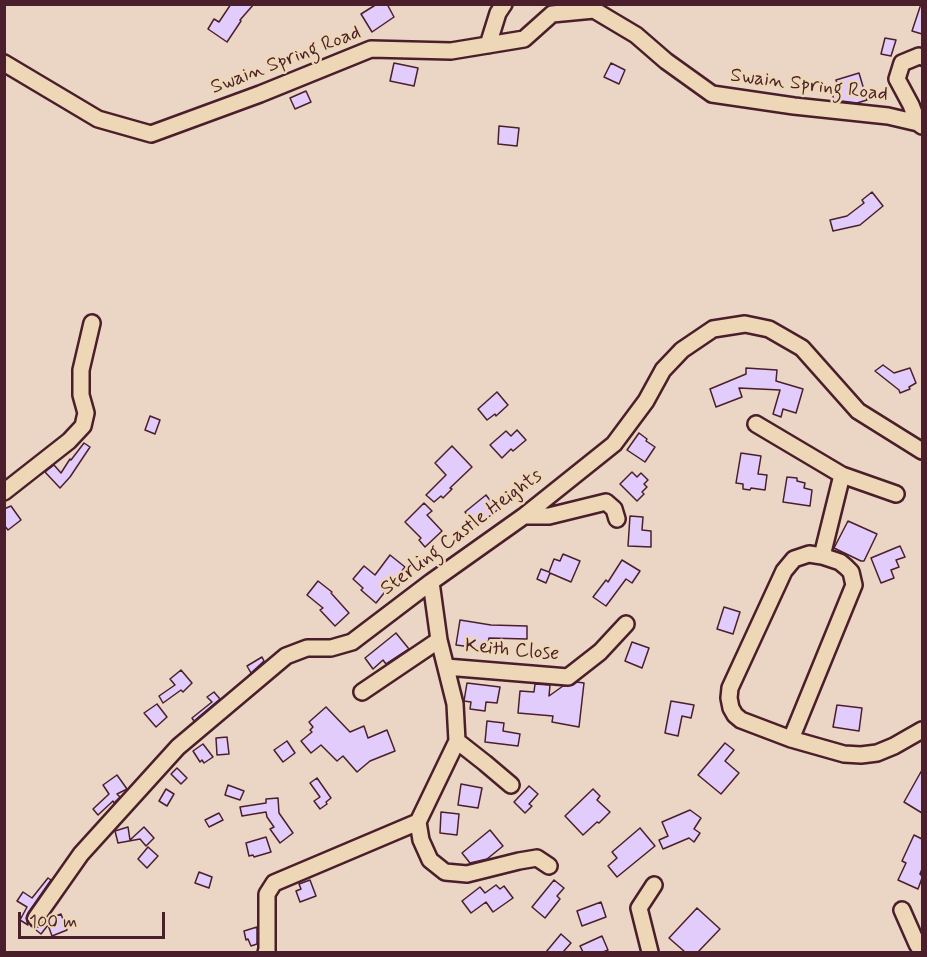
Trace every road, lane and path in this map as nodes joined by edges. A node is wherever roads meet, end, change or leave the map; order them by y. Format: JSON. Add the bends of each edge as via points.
{"nodes":[{"id":1,"x":504,"y":4,"type":"edge"},
{"id":2,"x":488,"y":45,"type":"junction"},
{"id":3,"x":922,"y":57,"type":"edge"},
{"id":4,"x":4,"y":63,"type":"edge"},
{"id":5,"x":920,"y":124,"type":"edge"},
{"id":6,"x":92,"y":323,"type":"dead end"},
{"id":7,"x":756,"y":424,"type":"dead end"},
{"id":8,"x":922,"y":451,"type":"edge"},
{"id":9,"x":842,"y":476,"type":"junction"},
{"id":10,"x":4,"y":492,"type":"edge"},
{"id":11,"x":896,"y":494,"type":"dead end"},
{"id":12,"x":524,"y":516,"type":"junction"},
{"id":13,"x":617,"y":519,"type":"dead end"},
{"id":14,"x":822,"y":556,"type":"junction"},
{"id":15,"x":431,"y":582,"type":"junction"},
{"id":16,"x":626,"y":624,"type":"dead end"},
{"id":17,"x":439,"y":640,"type":"junction"},
{"id":18,"x":447,"y":666,"type":"junction"},
{"id":19,"x":362,"y":692,"type":"dead end"},
{"id":20,"x":922,"y":730,"type":"edge"},
{"id":21,"x":791,"y":739,"type":"junction"},
{"id":22,"x":457,"y":741,"type":"junction"},
{"id":23,"x":511,"y":785,"type":"dead end"},
{"id":24,"x":418,"y":822,"type":"junction"},
{"id":25,"x":549,"y":866,"type":"dead end"},
{"id":26,"x":654,"y":885,"type":"dead end"},
{"id":27,"x":902,"y":910,"type":"dead end"},
{"id":28,"x":36,"y":918,"type":"dead end"},
{"id":29,"x":266,"y":952,"type":"edge"},
{"id":30,"x":650,"y":952,"type":"edge"},
{"id":31,"x":922,"y":952,"type":"edge"}],
"edges":[{"from":1,"to":2,"type":"street"},
{"from":2,"to":4,"type":"street","name":"Swain Spring Road","via":[[451,51],[371,49],[151,134],[98,119]]},
{"from":2,"to":5,"type":"street","name":"Swain Spring Road","via":[[524,39],[552,14],[594,10],[636,35],[712,94],[888,116]]},
{"from":3,"to":5,"type":"street","via":[[902,63],[897,79]]},
{"from":6,"to":10,"type":"street","via":[[81,370],[86,413],[83,426]]},
{"from":7,"to":9,"type":"street"},
{"from":8,"to":12,"type":"street","name":"Sterling Castle Heights","via":[[858,411],[802,348],[769,328],[745,324],[713,329],[682,350],[663,370],[614,444]]},
{"from":9,"to":11,"type":"street"},
{"from":9,"to":14,"type":"street"},
{"from":12,"to":13,"type":"street","via":[[549,516],[606,502]]},
{"from":12,"to":15,"type":"street","name":"Sterling Castle Heights"},
{"from":14,"to":21,"type":"street","via":[[846,567],[854,585]]},
{"from":14,"to":21,"type":"street","via":[[809,554],[788,564],[730,688],[735,715]]},
{"from":15,"to":17,"type":"street"},
{"from":15,"to":28,"type":"street","name":"Sterling Castle Heights","via":[[352,642],[331,648],[307,648],[286,656],[178,747],[81,854]]},
{"from":16,"to":18,"type":"street","name":"Keith Close","via":[[600,652],[568,677]]},
{"from":17,"to":18,"type":"street"},
{"from":17,"to":19,"type":"street"},
{"from":18,"to":22,"type":"street"},
{"from":20,"to":21,"type":"street","via":[[877,753],[861,755]]},
{"from":22,"to":23,"type":"street"},
{"from":22,"to":24,"type":"street"},
{"from":24,"to":25,"type":"street","via":[[430,861],[445,872],[467,874],[537,858]]},
{"from":24,"to":29,"type":"street","via":[[274,883],[267,894]]},
{"from":26,"to":30,"type":"street","via":[[639,908]]},
{"from":27,"to":31,"type":"street"}]}
